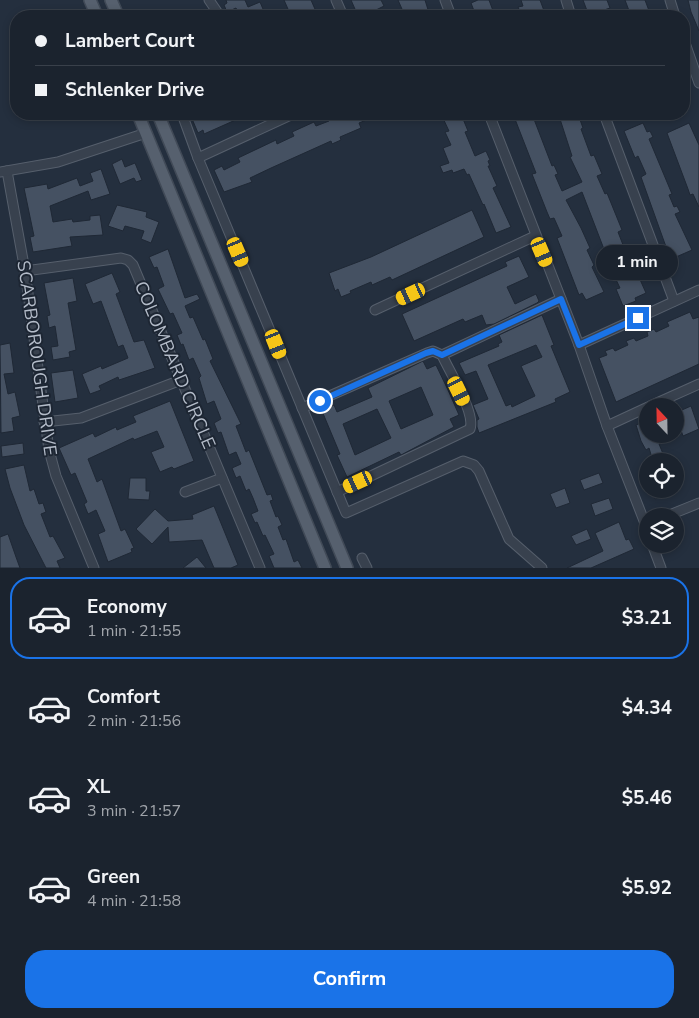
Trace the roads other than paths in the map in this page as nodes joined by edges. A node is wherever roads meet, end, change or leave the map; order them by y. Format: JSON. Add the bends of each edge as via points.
{"nodes":[{"id":1,"x":690,"y":57,"type":"edge"},
{"id":2,"x":699,"y":83,"type":"edge"},
{"id":3,"x":141,"y":120,"type":"edge"},
{"id":4,"x":160,"y":120,"type":"edge"},
{"id":5,"x":184,"y":120,"type":"edge"},
{"id":6,"x":273,"y":120,"type":"edge"},
{"id":7,"x":491,"y":120,"type":"edge"},
{"id":8,"x":606,"y":120,"type":"edge"},
{"id":9,"x":146,"y":132,"type":"junction"},
{"id":10,"x":198,"y":158,"type":"junction"},
{"id":11,"x":4,"y":171,"type":"edge"},
{"id":12,"x":535,"y":236,"type":"junction"},
{"id":13,"x":24,"y":272,"type":"junction"},
{"id":14,"x":699,"y":290,"type":"edge"},
{"id":15,"x":561,"y":299,"type":"junction"},
{"id":16,"x":674,"y":301,"type":"junction"},
{"id":17,"x":375,"y":310,"type":"dead end"},
{"id":18,"x":579,"y":345,"type":"junction"},
{"id":19,"x":442,"y":355,"type":"junction"},
{"id":20,"x":180,"y":380,"type":"junction"},
{"id":21,"x":699,"y":384,"type":"edge"},
{"id":22,"x":669,"y":398,"type":"edge"},
{"id":23,"x":302,"y":408,"type":"junction"},
{"id":24,"x":639,"y":412,"type":"edge"},
{"id":25,"x":44,"y":422,"type":"junction"},
{"id":26,"x":607,"y":426,"type":"junction"},
{"id":27,"x":222,"y":478,"type":"junction"},
{"id":28,"x":185,"y":492,"type":"dead end"},
{"id":29,"x":337,"y":492,"type":"junction"},
{"id":30,"x":699,"y":503,"type":"edge"},
{"id":31,"x":639,"y":508,"type":"edge"},
{"id":32,"x":684,"y":509,"type":"edge"},
{"id":33,"x":655,"y":553,"type":"edge"},
{"id":34,"x":362,"y":558,"type":"dead end"},
{"id":35,"x":94,"y":568,"type":"edge"},
{"id":36,"x":260,"y":568,"type":"edge"},
{"id":37,"x":325,"y":568,"type":"edge"},
{"id":38,"x":346,"y":568,"type":"edge"},
{"id":39,"x":366,"y":568,"type":"edge"},
{"id":40,"x":542,"y":568,"type":"edge"},
{"id":41,"x":660,"y":568,"type":"edge"}],
"edges":[{"from":1,"to":2,"type":"street"},
{"from":3,"to":9,"type":"main road"},
{"from":4,"to":38,"type":"main road"},
{"from":5,"to":10,"type":"street"},
{"from":6,"to":10,"type":"street"},
{"from":7,"to":12,"type":"street"},
{"from":8,"to":16,"type":"street"},
{"from":9,"to":11,"type":"street","via":[[66,160]]},
{"from":9,"to":37,"type":"main road"},
{"from":10,"to":23,"type":"street"},
{"from":11,"to":13,"type":"street","name":"SCARBOROUGH DRIVE"},
{"from":12,"to":15,"type":"street"},
{"from":12,"to":17,"type":"street"},
{"from":13,"to":20,"type":"street","name":"COLOMBARD CIRCLE","via":[[120,258],[128,260],[133,265]]},
{"from":13,"to":25,"type":"street","name":"SCARBOROUGH DRIVE"},
{"from":14,"to":16,"type":"street"},
{"from":15,"to":18,"type":"street"},
{"from":15,"to":19,"type":"street"},
{"from":16,"to":18,"type":"street"},
{"from":18,"to":26,"type":"street"},
{"from":19,"to":23,"type":"street","via":[[433,351],[426,353]]},
{"from":19,"to":29,"type":"street","via":[[468,409],[470,429]]},
{"from":20,"to":25,"type":"street","via":[[80,418]]},
{"from":20,"to":27,"type":"street","name":"COLOMBARD CIRCLE"},
{"from":21,"to":22,"type":"street"},
{"from":23,"to":29,"type":"street"},
{"from":24,"to":26,"type":"street"},
{"from":25,"to":35,"type":"street","name":"SCARBOROUGH DRIVE","via":[[56,476]]},
{"from":26,"to":31,"type":"street"},
{"from":27,"to":28,"type":"street"},
{"from":27,"to":36,"type":"street","name":"COLOMBARD CIRCLE"},
{"from":29,"to":40,"type":"street","via":[[346,513],[464,461],[479,471],[509,539]]},
{"from":30,"to":32,"type":"street"},
{"from":33,"to":41,"type":"street"},
{"from":34,"to":39,"type":"street"}]}
